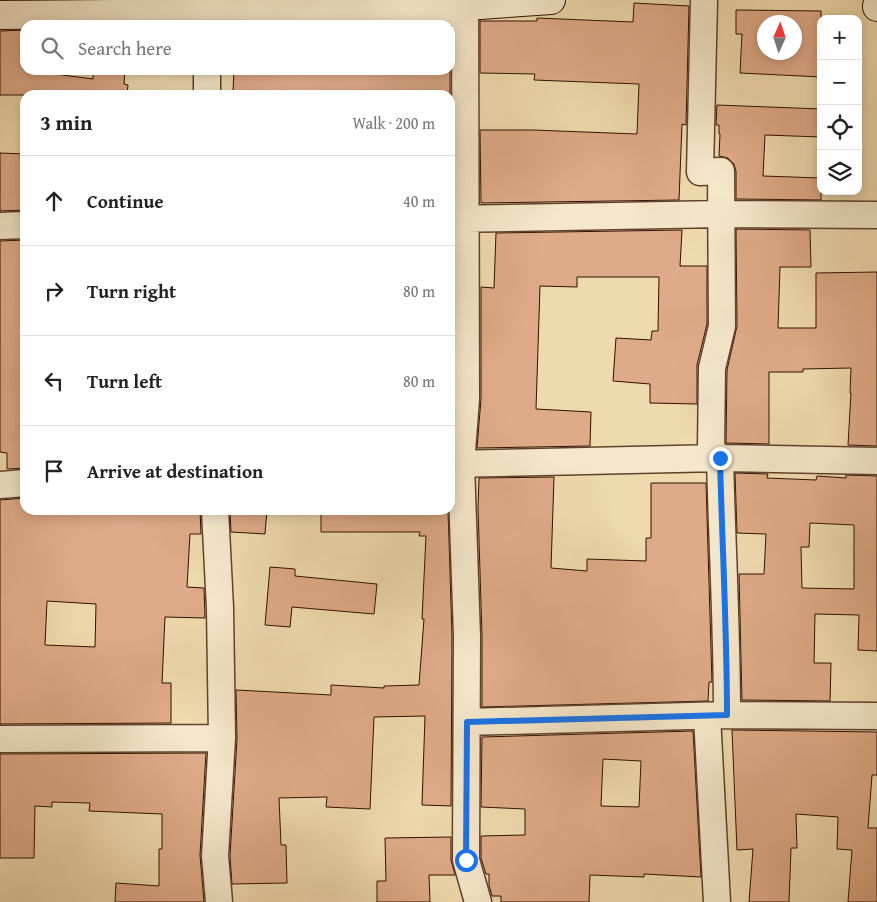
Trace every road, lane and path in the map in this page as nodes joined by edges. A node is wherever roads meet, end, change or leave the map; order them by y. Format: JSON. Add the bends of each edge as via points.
{"nodes":[{"id":1,"x":551,"y":0,"type":"edge"},
{"id":2,"x":704,"y":0,"type":"edge"},
{"id":3,"x":465,"y":3,"type":"edge"},
{"id":4,"x":208,"y":12,"type":"edge"},
{"id":5,"x":0,"y":15,"type":"edge"},
{"id":6,"x":207,"y":75,"type":"edge"},
{"id":7,"x":207,"y":90,"type":"edge"},
{"id":8,"x":721,"y":214,"type":"junction"},
{"id":9,"x":877,"y":215,"type":"edge"},
{"id":10,"x":458,"y":219,"type":"edge"},
{"id":11,"x":20,"y":225,"type":"edge"},
{"id":12,"x":0,"y":226,"type":"edge"},
{"id":13,"x":720,"y":458,"type":"junction"},
{"id":14,"x":877,"y":461,"type":"edge"},
{"id":15,"x":455,"y":464,"type":"edge"},
{"id":16,"x":20,"y":483,"type":"edge"},
{"id":17,"x":0,"y":485,"type":"edge"},
{"id":18,"x":215,"y":515,"type":"edge"},
{"id":19,"x":717,"y":715,"type":"junction"},
{"id":20,"x":877,"y":716,"type":"edge"},
{"id":21,"x":467,"y":722,"type":"junction"},
{"id":22,"x":222,"y":738,"type":"junction"},
{"id":23,"x":0,"y":739,"type":"edge"},
{"id":24,"x":219,"y":902,"type":"edge"},
{"id":25,"x":478,"y":902,"type":"edge"},
{"id":26,"x":717,"y":902,"type":"edge"}],
"edges":[{"from":1,"to":3,"type":"main road"},
{"from":2,"to":8,"type":"street","via":[[700,172],[721,171]]},
{"from":3,"to":4,"type":"main road","via":[[455,11]]},
{"from":3,"to":10,"type":"street"},
{"from":4,"to":5,"type":"main road"},
{"from":6,"to":7,"type":"street"},
{"from":8,"to":9,"type":"street"},
{"from":8,"to":10,"type":"street"},
{"from":8,"to":13,"type":"street","via":[[722,326],[712,368],[711,449]]},
{"from":10,"to":15,"type":"street","via":[[466,399]]},
{"from":11,"to":12,"type":"street"},
{"from":13,"to":14,"type":"street"},
{"from":13,"to":15,"type":"street"},
{"from":13,"to":19,"type":"street","via":[[727,652]]},
{"from":15,"to":21,"type":"street","via":[[467,636]]},
{"from":16,"to":17,"type":"street"},
{"from":18,"to":22,"type":"street"},
{"from":19,"to":20,"type":"street"},
{"from":19,"to":21,"type":"street"},
{"from":19,"to":26,"type":"street"},
{"from":21,"to":25,"type":"street","via":[[466,860]]},
{"from":22,"to":23,"type":"street"},
{"from":22,"to":24,"type":"street","via":[[215,856]]}]}
